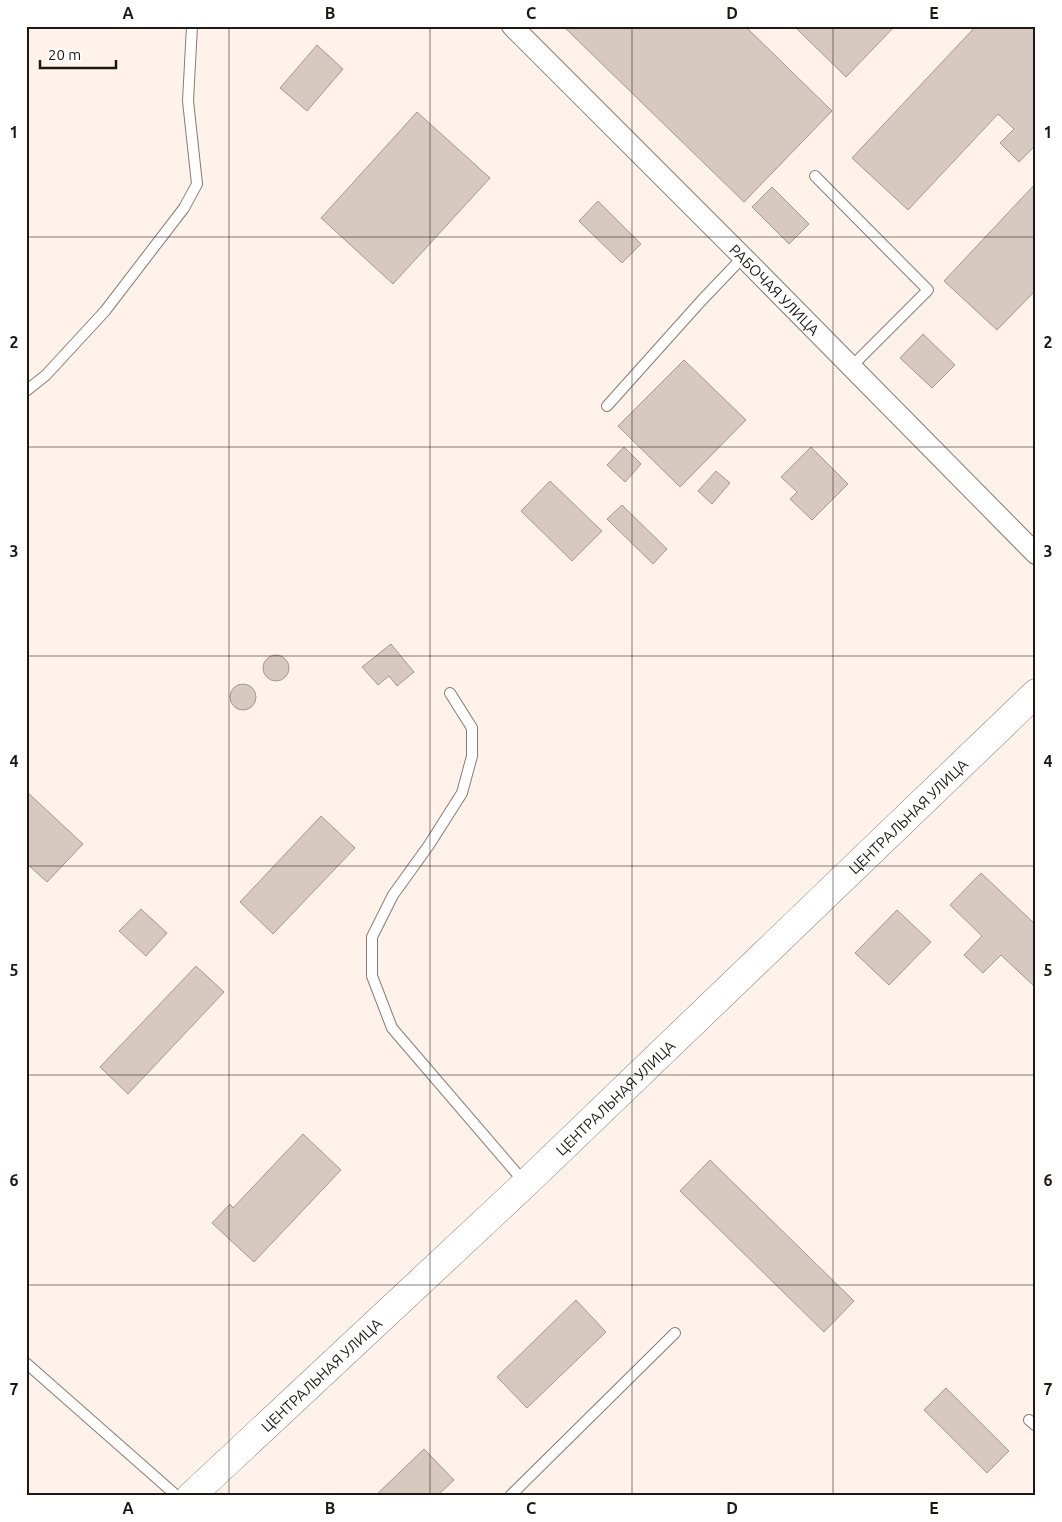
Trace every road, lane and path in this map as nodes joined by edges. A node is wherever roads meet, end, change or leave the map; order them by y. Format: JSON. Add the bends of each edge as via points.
{"nodes":[{"id":1,"x":192,"y":26,"type":"edge"},
{"id":2,"x":512,"y":26,"type":"edge"},
{"id":3,"x":815,"y":176,"type":"dead end"},
{"id":4,"x":743,"y":257,"type":"junction"},
{"id":5,"x":851,"y":367,"type":"junction"},
{"id":6,"x":26,"y":392,"type":"edge"},
{"id":7,"x":607,"y":406,"type":"dead end"},
{"id":8,"x":1036,"y":554,"type":"edge"},
{"id":9,"x":1036,"y":692,"type":"edge"},
{"id":10,"x":450,"y":693,"type":"dead end"},
{"id":11,"x":525,"y":1184,"type":"junction"},
{"id":12,"x":675,"y":1333,"type":"dead end"},
{"id":13,"x":26,"y":1363,"type":"edge"},
{"id":14,"x":177,"y":1496,"type":"edge"},
{"id":15,"x":191,"y":1496,"type":"edge"},
{"id":16,"x":510,"y":1496,"type":"edge"}],
"edges":[{"from":1,"to":6,"type":"lane","via":[[188,101],[197,184],[184,208],[105,311]]},
{"from":2,"to":4,"type":"street","name":"РАБОЧАЯ УЛИЦА"},
{"from":3,"to":5,"type":"lane","via":[[928,290]]},
{"from":4,"to":5,"type":"street","name":"РАБОЧАЯ УЛИЦА"},
{"from":4,"to":7,"type":"lane"},
{"from":5,"to":8,"type":"street","name":"РАБОЧАЯ УЛИЦА"},
{"from":9,"to":11,"type":"street","name":"ЦЕНТРАЛЬНАЯ УЛИЦА"},
{"from":10,"to":11,"type":"lane","via":[[472,728],[472,756],[462,793],[393,895],[372,937],[372,976],[392,1028]]},
{"from":11,"to":15,"type":"street","name":"ЦЕНТРАЛЬНАЯ УЛИЦА"},
{"from":12,"to":16,"type":"lane"},
{"from":13,"to":14,"type":"lane"}]}
